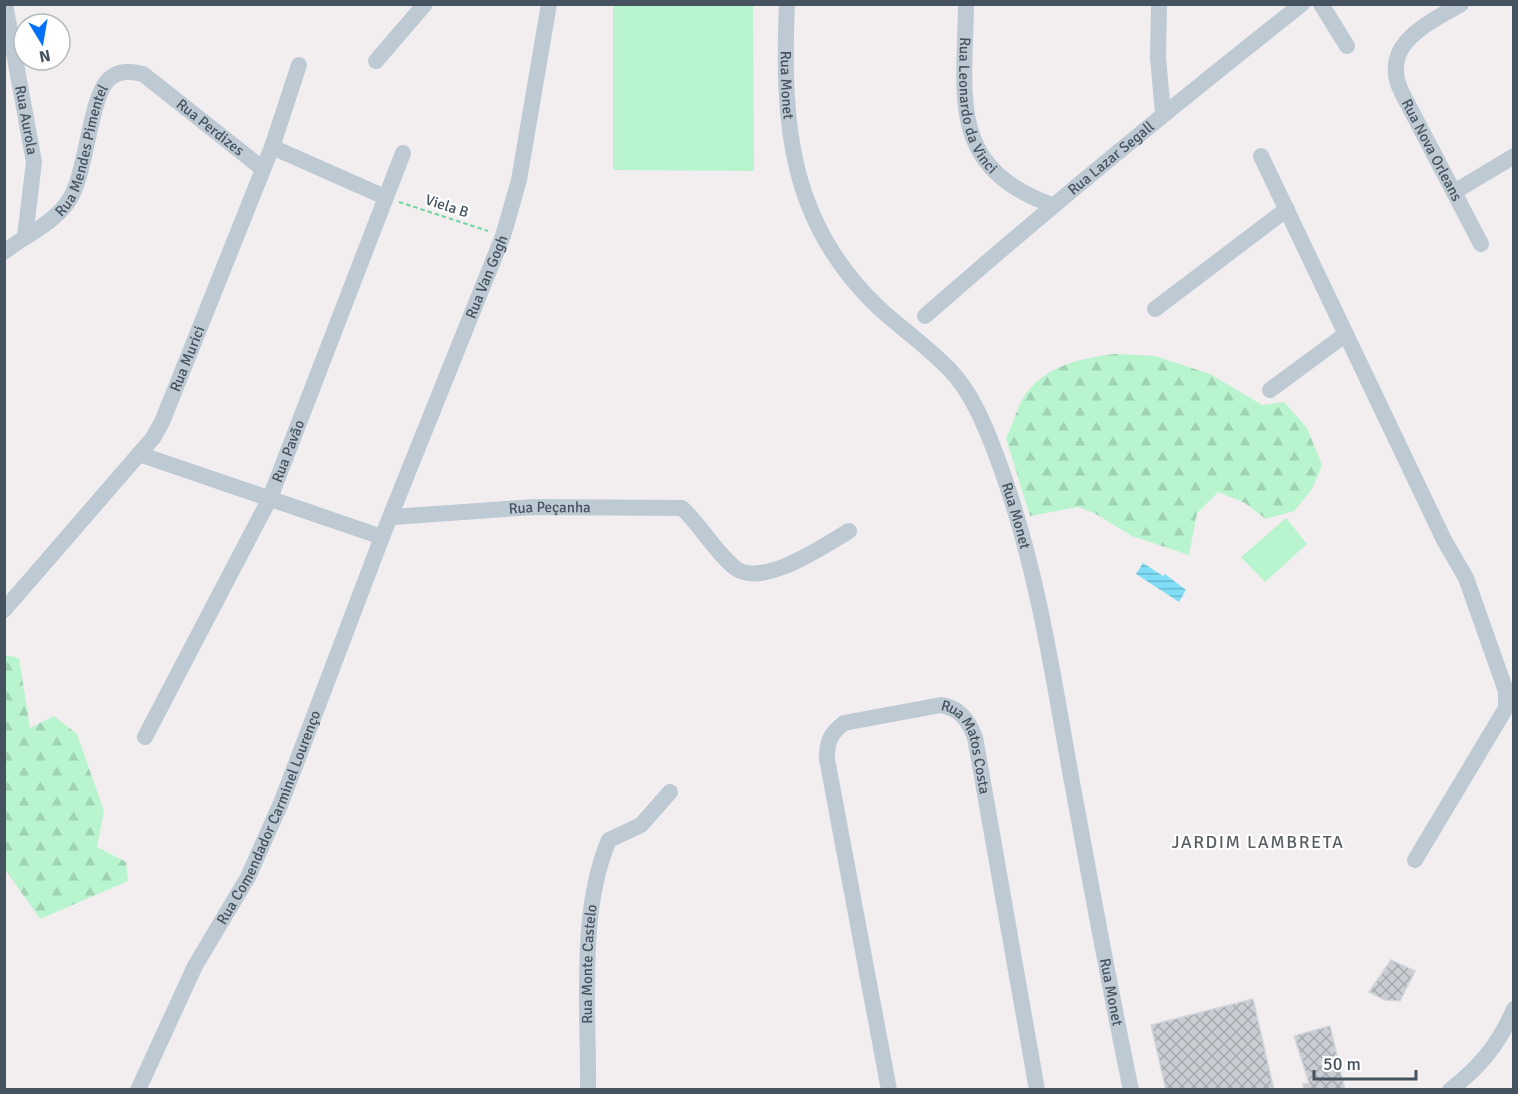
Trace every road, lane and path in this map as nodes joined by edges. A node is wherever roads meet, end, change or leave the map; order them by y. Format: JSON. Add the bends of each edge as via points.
{"nodes":[{"id":1,"x":5,"y":4,"type":"edge"},
{"id":2,"x":425,"y":4,"type":"edge"},
{"id":3,"x":549,"y":4,"type":"edge"},
{"id":4,"x":787,"y":4,"type":"edge"},
{"id":5,"x":966,"y":4,"type":"edge"},
{"id":6,"x":1159,"y":4,"type":"edge"},
{"id":7,"x":1302,"y":4,"type":"edge"},
{"id":8,"x":1322,"y":4,"type":"edge"},
{"id":9,"x":1461,"y":4,"type":"edge"},
{"id":10,"x":1347,"y":46,"type":"dead end"},
{"id":11,"x":376,"y":62,"type":"dead end"},
{"id":12,"x":299,"y":65,"type":"dead end"},
{"id":13,"x":1161,"y":76,"type":"junction"},
{"id":14,"x":160,"y":86,"type":"joint"},
{"id":15,"x":1186,"y":95,"type":"junction"},
{"id":16,"x":1163,"y":113,"type":"junction"},
{"id":17,"x":272,"y":147,"type":"junction"},
{"id":18,"x":403,"y":153,"type":"dead end"},
{"id":19,"x":1261,"y":156,"type":"dead end"},
{"id":20,"x":1514,"y":156,"type":"edge"},
{"id":21,"x":263,"y":169,"type":"junction"},
{"id":22,"x":1018,"y":191,"type":"junction"},
{"id":23,"x":1454,"y":192,"type":"junction"},
{"id":24,"x":385,"y":197,"type":"junction"},
{"id":25,"x":1052,"y":205,"type":"junction"},
{"id":26,"x":1287,"y":209,"type":"junction"},
{"id":27,"x":1027,"y":226,"type":"junction"},
{"id":28,"x":25,"y":236,"type":"junction"},
{"id":29,"x":503,"y":236,"type":"junction"},
{"id":30,"x":1481,"y":244,"type":"dead end"},
{"id":31,"x":4,"y":252,"type":"edge"},
{"id":32,"x":1155,"y":309,"type":"dead end"},
{"id":33,"x":925,"y":316,"type":"dead end"},
{"id":34,"x":1346,"y":334,"type":"junction"},
{"id":35,"x":1270,"y":390,"type":"dead end"},
{"id":36,"x":139,"y":454,"type":"junction"},
{"id":37,"x":270,"y":498,"type":"junction"},
{"id":38,"x":392,"y":516,"type":"junction"},
{"id":39,"x":849,"y":531,"type":"dead end"},
{"id":40,"x":382,"y":537,"type":"junction"},
{"id":41,"x":4,"y":610,"type":"edge"},
{"id":42,"x":145,"y":737,"type":"dead end"},
{"id":43,"x":670,"y":792,"type":"dead end"},
{"id":44,"x":1415,"y":860,"type":"dead end"},
{"id":45,"x":1514,"y":1009,"type":"edge"},
{"id":46,"x":138,"y":1089,"type":"edge"},
{"id":47,"x":588,"y":1089,"type":"edge"},
{"id":48,"x":889,"y":1089,"type":"edge"},
{"id":49,"x":1037,"y":1089,"type":"edge"},
{"id":50,"x":1131,"y":1089,"type":"edge"},
{"id":51,"x":1449,"y":1089,"type":"edge"}],
"edges":[{"from":1,"to":28,"type":"street","name":"Rua Aurola","via":[[34,162]]},
{"from":2,"to":11,"type":"street"},
{"from":3,"to":29,"type":"street","name":"Rua Van Gogh","via":[[519,180]]},
{"from":4,"to":50,"type":"street","name":"Rua Monet","via":[[784,70],[791,143],[802,192],[835,255],[859,288],[950,370],[968,393],[1010,495],[1041,608]]},
{"from":5,"to":22,"type":"street","name":"Rua Leonardo da Vinci","via":[[965,94],[972,140],[1000,179]]},
{"from":6,"to":13,"type":"street"},
{"from":7,"to":15,"type":"street","name":"Rua Lazar Segall"},
{"from":8,"to":10,"type":"street"},
{"from":9,"to":23,"type":"street","name":"Rua Nova Orleans","via":[[1408,37],[1395,67],[1397,82]]},
{"from":12,"to":17,"type":"street","name":"Rua Murici"},
{"from":13,"to":15,"type":"street"},
{"from":13,"to":16,"type":"street"},
{"from":14,"to":21,"type":"street","name":"Rua Perdizes"},
{"from":14,"to":28,"type":"street","name":"Rua Mendes Pimentel","via":[[134,71],[116,74],[107,81],[72,195],[57,215]]},
{"from":15,"to":16,"type":"street","name":"Rua Lazar Segall"},
{"from":16,"to":25,"type":"street","name":"Rua Lazar Segall"},
{"from":17,"to":21,"type":"street","name":"Rua Murici"},
{"from":17,"to":24,"type":"street"},
{"from":18,"to":24,"type":"street","name":"Rua Pavão"},
{"from":19,"to":26,"type":"street"},
{"from":20,"to":23,"type":"street"},
{"from":21,"to":36,"type":"street","name":"Rua Murici","via":[[168,408],[153,438]]},
{"from":22,"to":25,"type":"street","name":"Rua Leonardo da Vinci"},
{"from":22,"to":27,"type":"street"},
{"from":23,"to":30,"type":"street","name":"Rua Nova Orleans"},
{"from":24,"to":29,"type":"path","name":"Viela B"},
{"from":24,"to":37,"type":"street","name":"Rua Pavão"},
{"from":25,"to":27,"type":"street","name":"Rua Lazar Segall"},
{"from":26,"to":32,"type":"street"},
{"from":26,"to":34,"type":"street"},
{"from":27,"to":33,"type":"street","name":"Rua Lazar Segall"},
{"from":28,"to":31,"type":"street","name":"Rua Mendes Pimentel"},
{"from":29,"to":38,"type":"street","name":"Rua Van Gogh"},
{"from":34,"to":35,"type":"street"},
{"from":34,"to":44,"type":"street","via":[[1466,578],[1507,700],[1506,708]]},
{"from":36,"to":37,"type":"street"},
{"from":36,"to":41,"type":"street","name":"Rua Murici"},
{"from":37,"to":40,"type":"street"},
{"from":37,"to":42,"type":"street","name":"Rua Pavão"},
{"from":38,"to":39,"type":"street","name":"Rua Peçanha","via":[[534,507],[682,508],[737,570],[755,573],[781,569]]},
{"from":38,"to":40,"type":"street","name":"Rua Van Gogh"},
{"from":40,"to":46,"type":"street","name":"Rua Comendador Carminel Lourenço","via":[[311,730],[248,877],[195,966]]},
{"from":43,"to":47,"type":"street","name":"Rua Monte Castelo","via":[[641,825],[609,840],[594,884],[589,926]]},
{"from":45,"to":51,"type":"street","via":[[1489,1055]]},
{"from":48,"to":49,"type":"street","name":"Rua Matos Costa","via":[[827,742],[832,732],[851,720],[941,705],[952,706],[963,714],[975,737]]}]}
